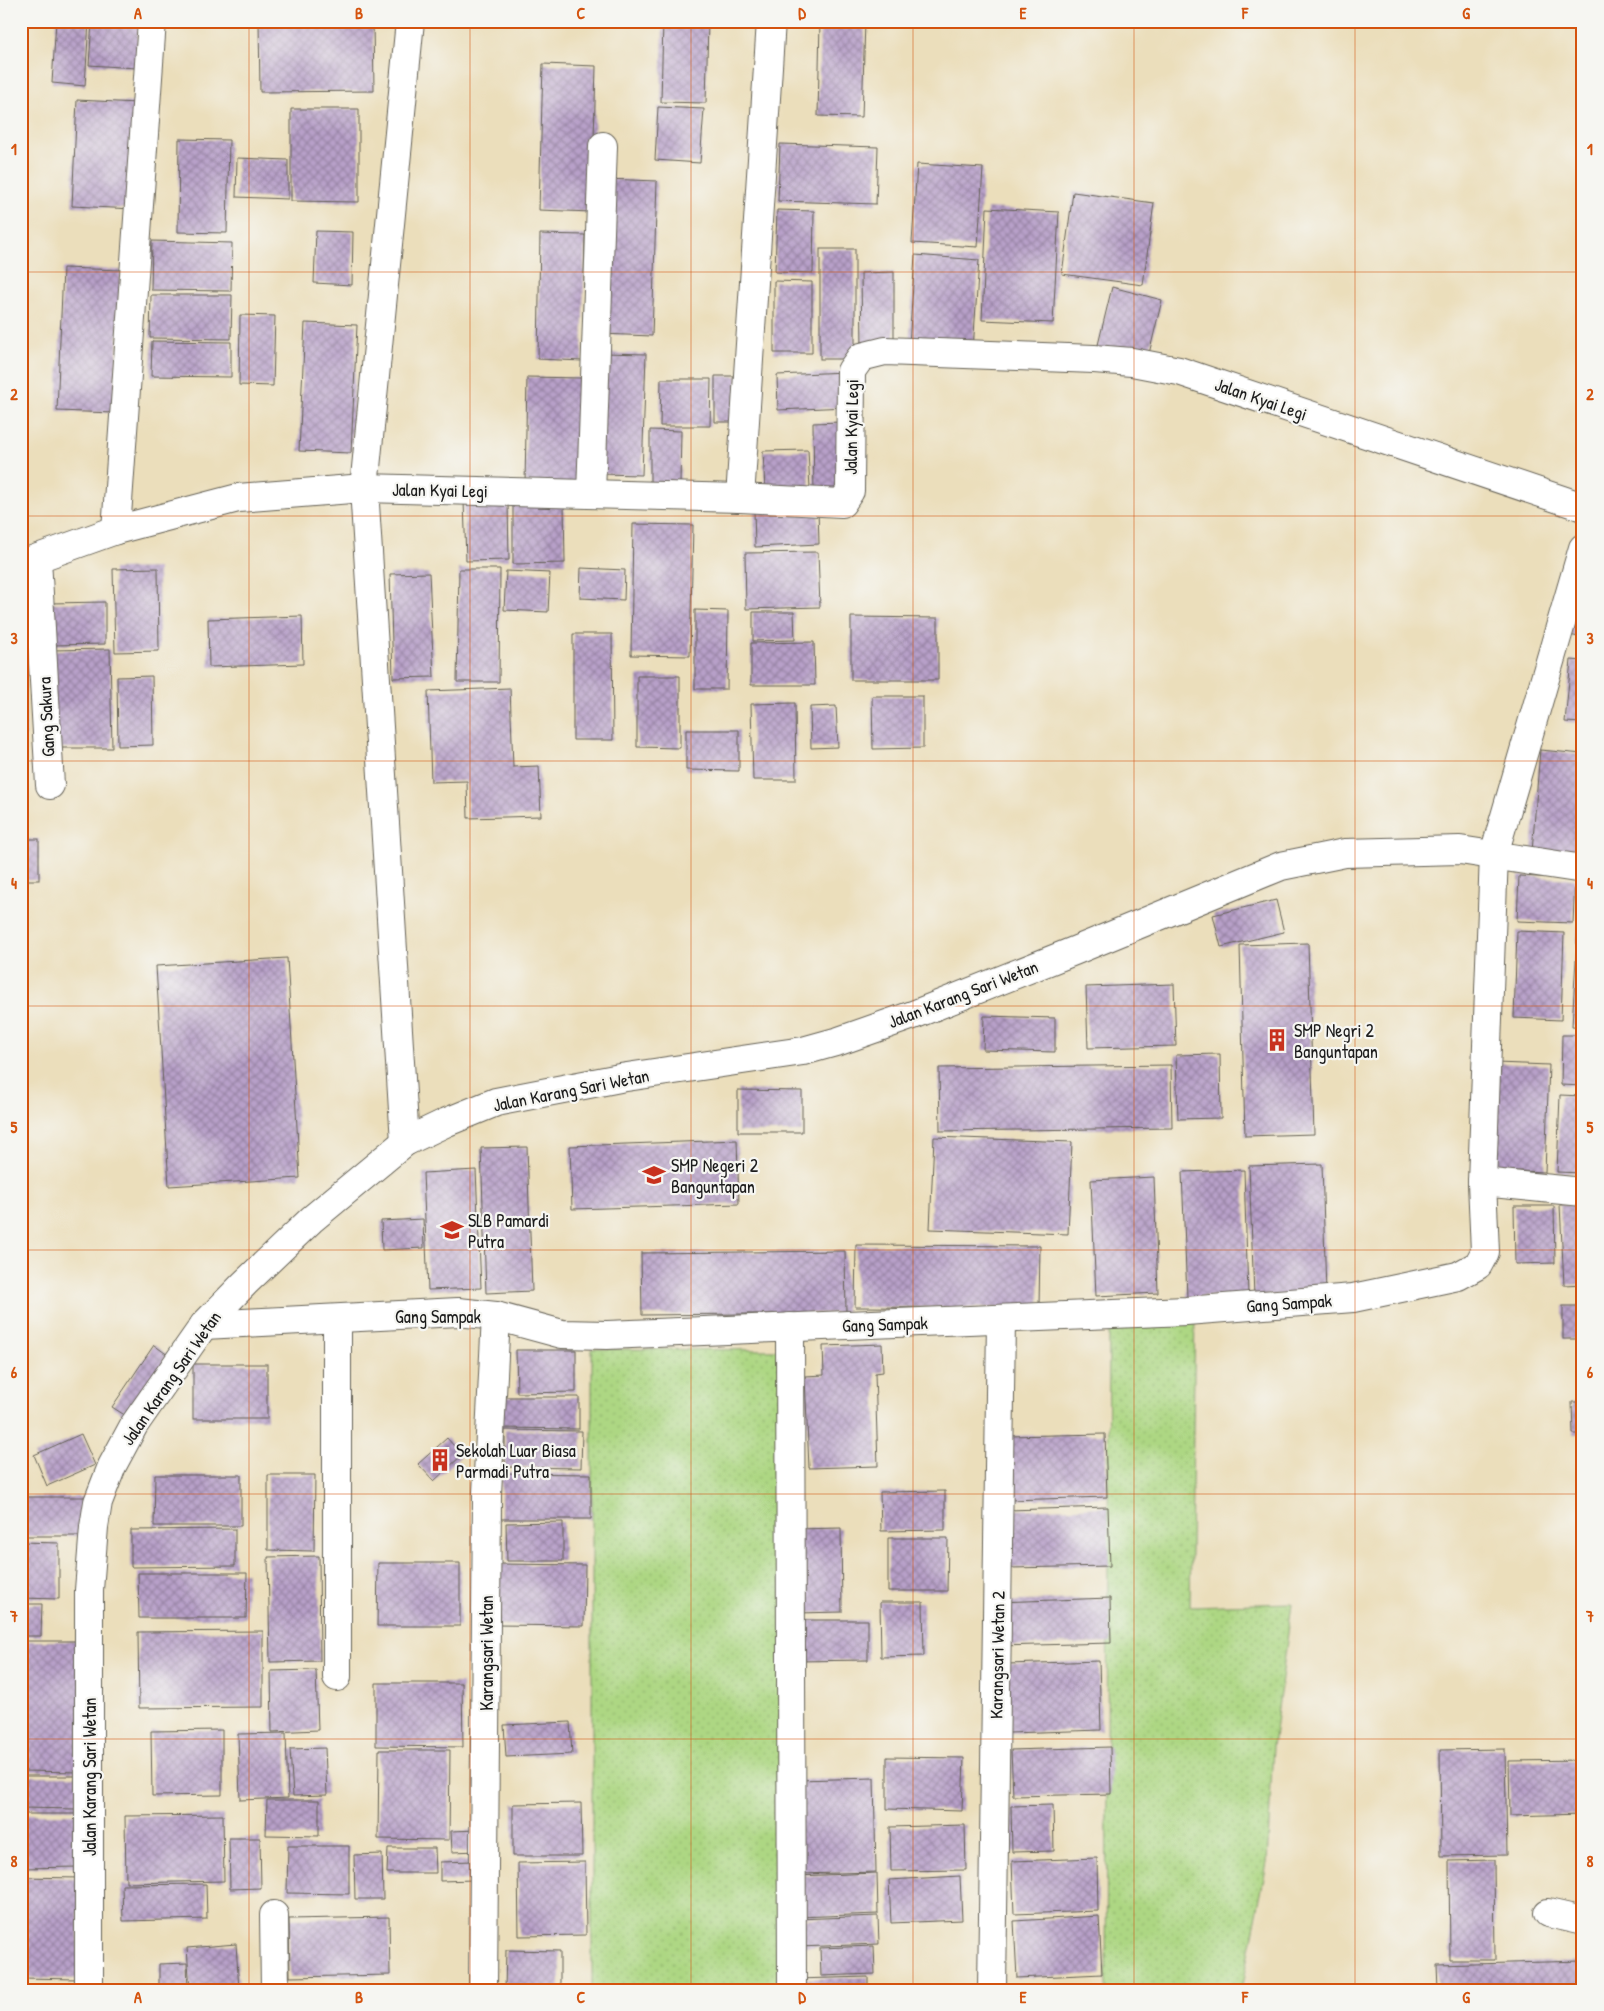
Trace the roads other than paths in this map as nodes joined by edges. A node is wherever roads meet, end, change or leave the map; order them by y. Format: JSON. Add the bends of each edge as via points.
{"nodes":[{"id":1,"x":152,"y":21,"type":"edge"},
{"id":2,"x":410,"y":21,"type":"edge"},
{"id":3,"x":771,"y":21,"type":"edge"},
{"id":4,"x":602,"y":146,"type":"dead end"},
{"id":5,"x":364,"y":488,"type":"junction"},
{"id":6,"x":591,"y":494,"type":"junction"},
{"id":7,"x":740,"y":498,"type":"junction"},
{"id":8,"x":1583,"y":507,"type":"edge"},
{"id":9,"x":116,"y":530,"type":"junction"},
{"id":10,"x":1583,"y":548,"type":"edge"},
{"id":11,"x":29,"y":562,"type":"edge"},
{"id":12,"x":50,"y":785,"type":"dead end"},
{"id":13,"x":1494,"y":854,"type":"junction"},
{"id":14,"x":1583,"y":869,"type":"edge"},
{"id":15,"x":406,"y":1142,"type":"junction"},
{"id":16,"x":1482,"y":1182,"type":"junction"},
{"id":17,"x":1583,"y":1192,"type":"edge"},
{"id":18,"x":496,"y":1316,"type":"junction"},
{"id":19,"x":337,"y":1319,"type":"junction"},
{"id":20,"x":1001,"y":1320,"type":"junction"},
{"id":21,"x":204,"y":1324,"type":"junction"},
{"id":22,"x":790,"y":1327,"type":"junction"},
{"id":23,"x":337,"y":1677,"type":"dead end"},
{"id":24,"x":1548,"y":1913,"type":"dead end"},
{"id":25,"x":274,"y":1915,"type":"dead end"},
{"id":26,"x":1583,"y":1921,"type":"edge"},
{"id":27,"x":90,"y":1990,"type":"edge"},
{"id":28,"x":275,"y":1990,"type":"edge"},
{"id":29,"x":483,"y":1990,"type":"edge"},
{"id":30,"x":792,"y":1990,"type":"edge"},
{"id":31,"x":992,"y":1990,"type":"edge"}],
"edges":[{"from":1,"to":9,"type":"street"},
{"from":2,"to":5,"type":"street"},
{"from":3,"to":7,"type":"street"},
{"from":4,"to":6,"type":"street"},
{"from":5,"to":6,"type":"street","name":"Jalan Kyai Legi"},
{"from":5,"to":9,"type":"street","name":"Jalan Kyai Legi","via":[[238,498]]},
{"from":5,"to":15,"type":"street"},
{"from":6,"to":7,"type":"street","name":"Jalan Kyai Legi"},
{"from":7,"to":8,"type":"street","name":"Jalan Kyai Legi","via":[[842,503],[850,491],[851,371],[861,357],[885,351],[1094,359],[1157,366]]},
{"from":9,"to":11,"type":"street","name":"Jalan Kyai Legi"},
{"from":10,"to":13,"type":"street","name":"Gang Sampak"},
{"from":11,"to":12,"type":"street","name":"Gang Sakura"},
{"from":13,"to":14,"type":"street","name":"Jalan Karang Sari Wetan"},
{"from":13,"to":15,"type":"street","name":"Jalan Karang Sari Wetan","via":[[1460,850],[1345,853],[1281,866],[1074,951],[840,1040],[803,1051],[620,1078],[496,1102]]},
{"from":13,"to":16,"type":"street","name":"Gang Sampak"},
{"from":15,"to":21,"type":"street","name":"Jalan Karang Sari Wetan","via":[[312,1219]]},
{"from":16,"to":17,"type":"street"},
{"from":16,"to":20,"type":"street","name":"Gang Sampak","via":[[1485,1252],[1478,1265],[1458,1276],[1353,1298],[1186,1311]]},
{"from":18,"to":19,"type":"street","name":"Gang Sampak","via":[[458,1312]]},
{"from":18,"to":22,"type":"street","name":"Gang Sampak","via":[[568,1334]]},
{"from":18,"to":29,"type":"street","name":"Karangsari Wetan","via":[[487,1494]]},
{"from":19,"to":21,"type":"street","name":"Gang Sampak"},
{"from":19,"to":23,"type":"street"},
{"from":20,"to":22,"type":"street","name":"Gang Sampak"},
{"from":20,"to":31,"type":"street","name":"Karangsari Wetan 2"},
{"from":21,"to":27,"type":"street","name":"Jalan Karang Sari Wetan","via":[[134,1425],[98,1502],[89,1590]]},
{"from":22,"to":30,"type":"street"},
{"from":24,"to":26,"type":"street"},
{"from":25,"to":28,"type":"street"}]}
